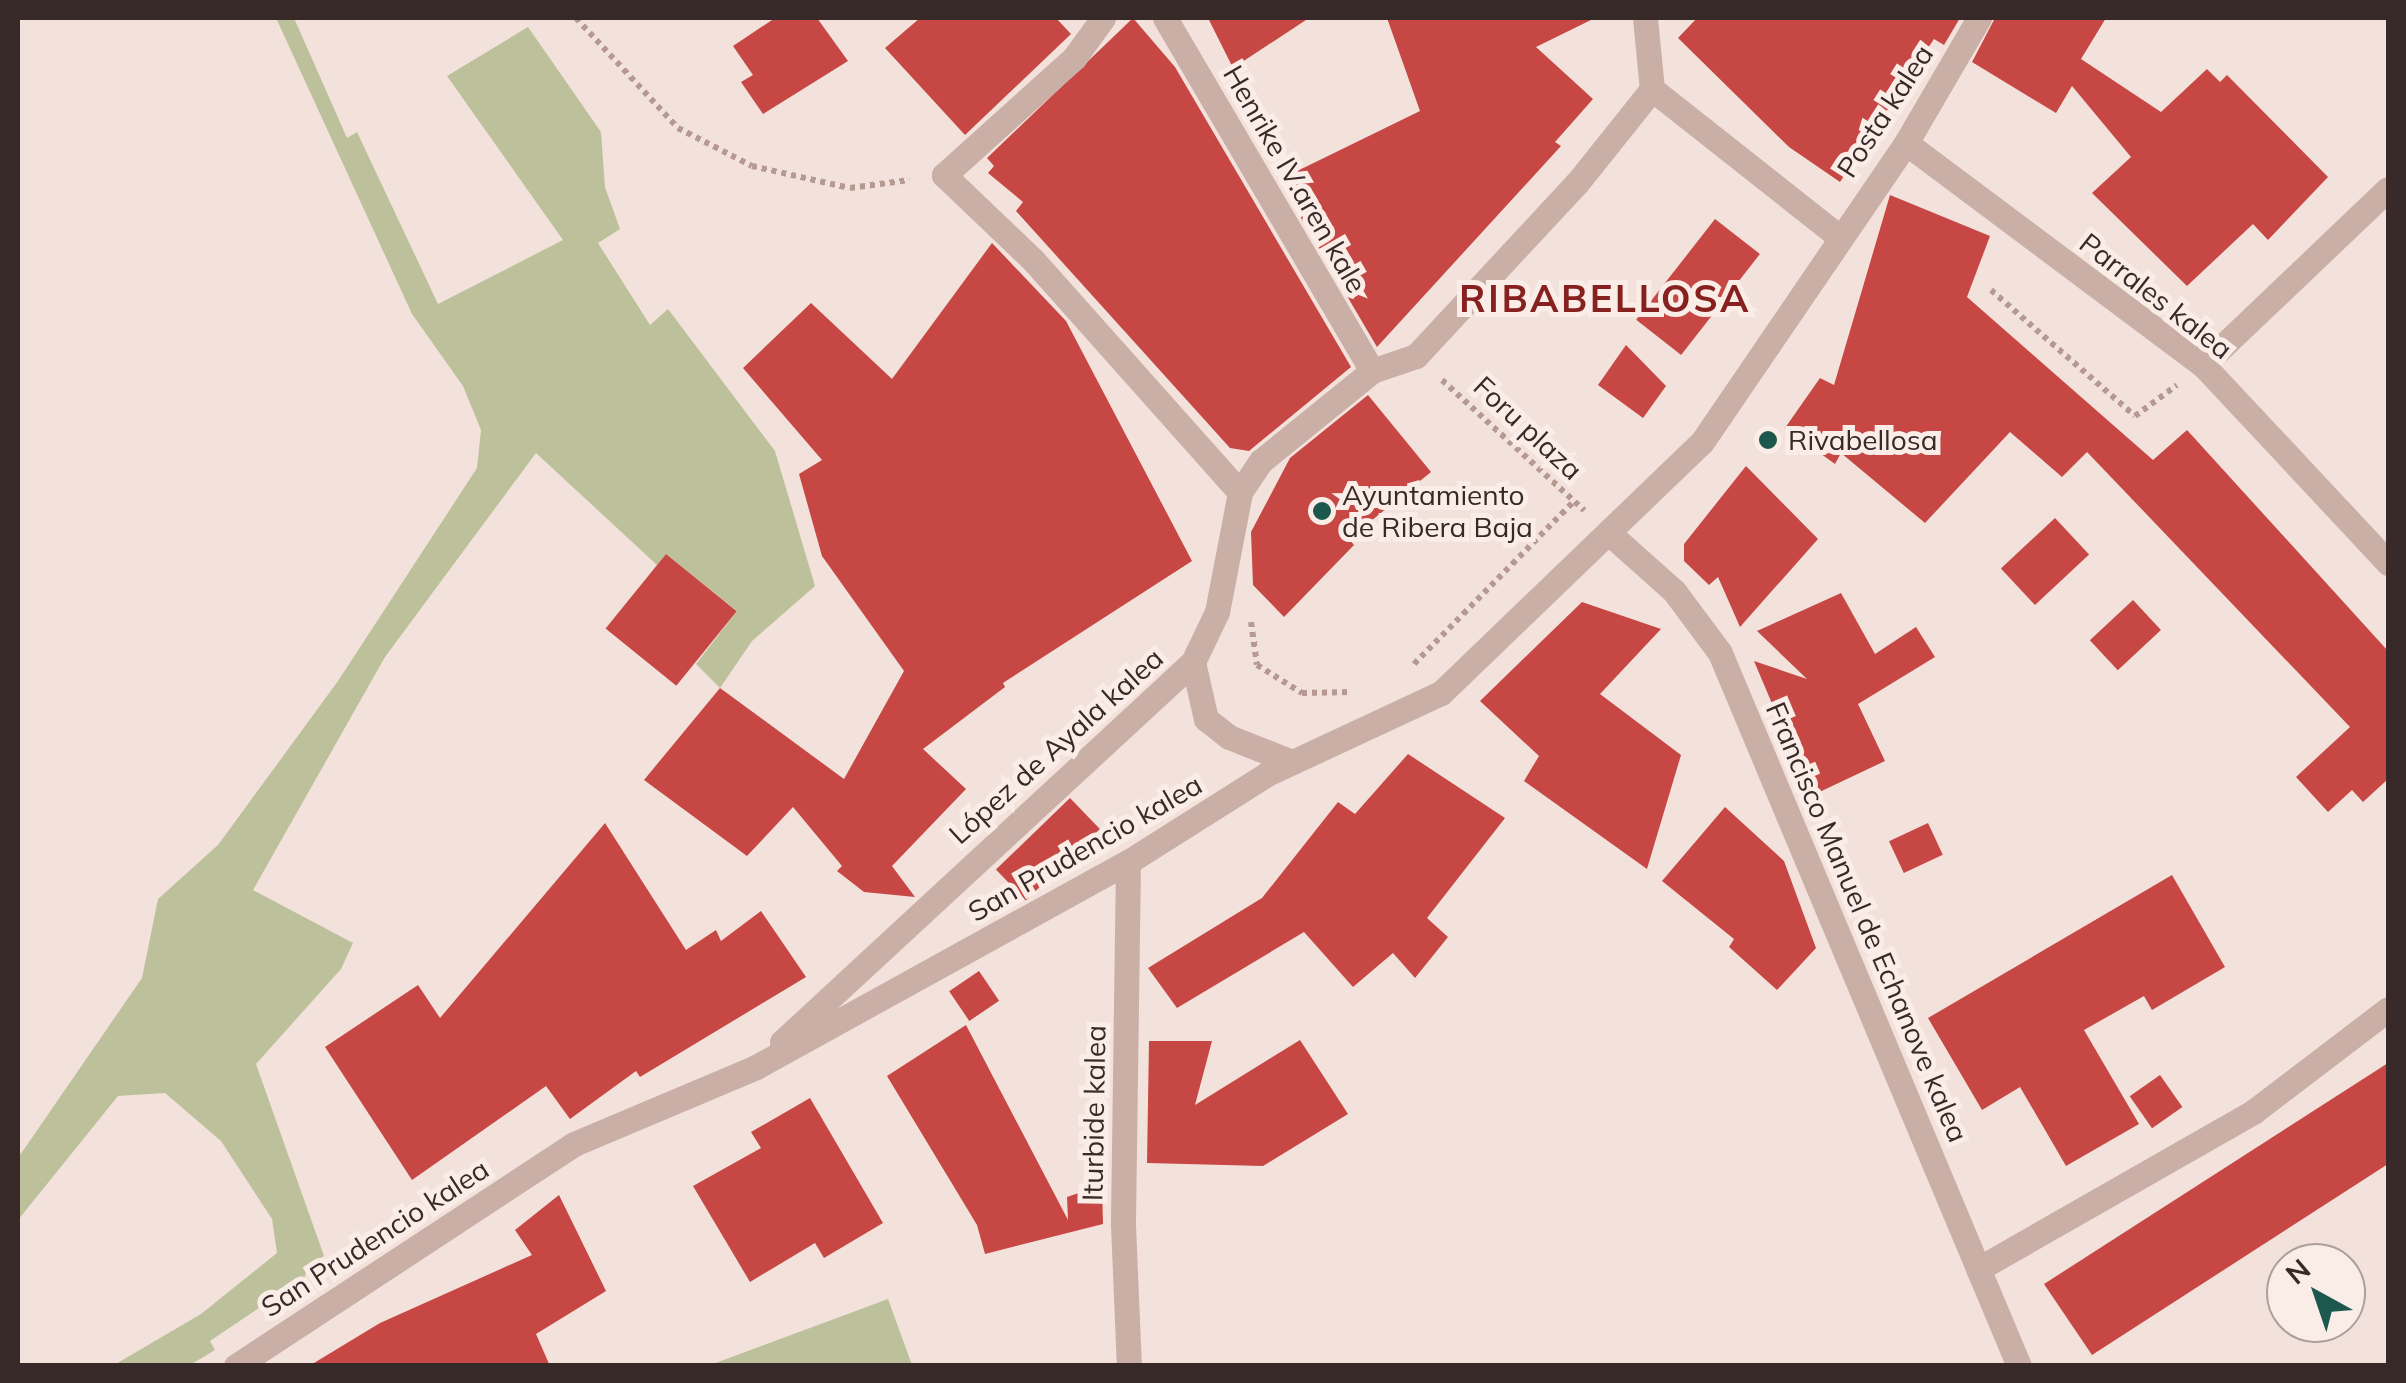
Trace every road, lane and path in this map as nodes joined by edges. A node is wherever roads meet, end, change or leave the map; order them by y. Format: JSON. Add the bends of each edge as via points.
{"nodes":[{"id":1,"x":576,"y":18,"type":"edge"},
{"id":2,"x":1104,"y":18,"type":"edge"},
{"id":3,"x":1165,"y":18,"type":"edge"},
{"id":4,"x":1645,"y":18,"type":"edge"},
{"id":5,"x":1979,"y":18,"type":"edge"},
{"id":6,"x":1652,"y":90,"type":"junction"},
{"id":7,"x":1906,"y":143,"type":"junction"},
{"id":8,"x":944,"y":175,"type":"junction"},
{"id":9,"x":2388,"y":189,"type":"edge"},
{"id":10,"x":1837,"y":236,"type":"junction"},
{"id":11,"x":1991,"y":290,"type":"dead end"},
{"id":12,"x":1416,"y":356,"type":"junction"},
{"id":13,"x":2203,"y":365,"type":"junction"},
{"id":14,"x":1372,"y":372,"type":"junction"},
{"id":15,"x":1240,"y":492,"type":"junction"},
{"id":16,"x":1574,"y":501,"type":"junction"},
{"id":17,"x":1610,"y":534,"type":"junction"},
{"id":18,"x":2388,"y":563,"type":"edge"},
{"id":19,"x":1219,"y":600,"type":"junction"},
{"id":20,"x":1193,"y":662,"type":"junction"},
{"id":21,"x":1396,"y":673,"type":"dead end"},
{"id":22,"x":1364,"y":687,"type":"dead end"},
{"id":23,"x":1292,"y":762,"type":"junction"},
{"id":24,"x":1128,"y":862,"type":"junction"},
{"id":25,"x":2388,"y":1010,"type":"edge"},
{"id":26,"x":756,"y":1067,"type":"junction"},
{"id":27,"x":1978,"y":1269,"type":"junction"},
{"id":28,"x":236,"y":1366,"type":"edge"},
{"id":29,"x":1129,"y":1366,"type":"edge"},
{"id":30,"x":2019,"y":1366,"type":"edge"}],
"edges":[{"from":1,"to":8,"type":"path","via":[[678,128],[752,166],[850,188]]},
{"from":2,"to":8,"type":"street","via":[[1074,58]]},
{"from":3,"to":14,"type":"street","name":"Henrike IV.aren kale"},
{"from":4,"to":6,"type":"street"},
{"from":5,"to":7,"type":"street","name":"Posta kalea"},
{"from":6,"to":10,"type":"street"},
{"from":6,"to":12,"type":"street","name":"López de Ayala kalea","via":[[1578,183]]},
{"from":7,"to":10,"type":"street","name":"Posta kalea"},
{"from":7,"to":13,"type":"street","name":"Parrales kalea"},
{"from":8,"to":15,"type":"street","via":[[1033,260]]},
{"from":9,"to":13,"type":"street"},
{"from":10,"to":17,"type":"street","name":"San Prudencio kalea","via":[[1702,442]]},
{"from":11,"to":13,"type":"path","via":[[2135,416]]},
{"from":12,"to":14,"type":"street","name":"López de Ayala kalea"},
{"from":12,"to":16,"type":"path","name":"Foru plaza"},
{"from":13,"to":18,"type":"street","name":"Parrales kalea"},
{"from":14,"to":15,"type":"street","name":"López de Ayala kalea","via":[[1261,461]]},
{"from":15,"to":19,"type":"street","name":"López de Ayala kalea"},
{"from":16,"to":17,"type":"path","name":"Foru plaza"},
{"from":16,"to":21,"type":"path","via":[[1412,666]]},
{"from":17,"to":23,"type":"street","name":"San Prudencio kalea","via":[[1442,693]]},
{"from":17,"to":27,"type":"street","name":"Francisco Manuel de Echanove kalea","via":[[1674,591],[1720,653]]},
{"from":19,"to":20,"type":"street","name":"López de Ayala kalea"},
{"from":19,"to":22,"type":"path","via":[[1250,608],[1257,665],[1302,693],[1348,694]]},
{"from":20,"to":23,"type":"street","via":[[1206,719],[1228,737]]},
{"from":20,"to":26,"type":"street","name":"López de Ayala kalea"},
{"from":23,"to":24,"type":"street","name":"San Prudencio kalea"},
{"from":24,"to":26,"type":"street","name":"San Prudencio kalea"},
{"from":24,"to":29,"type":"street","name":"Iturbide kalea","via":[[1122,1225]]},
{"from":25,"to":27,"type":"street","via":[[2253,1112]]},
{"from":26,"to":28,"type":"street","name":"San Prudencio kalea","via":[[574,1144]]},
{"from":27,"to":30,"type":"street","name":"Francisco Manuel de Echanove kalea"}]}
